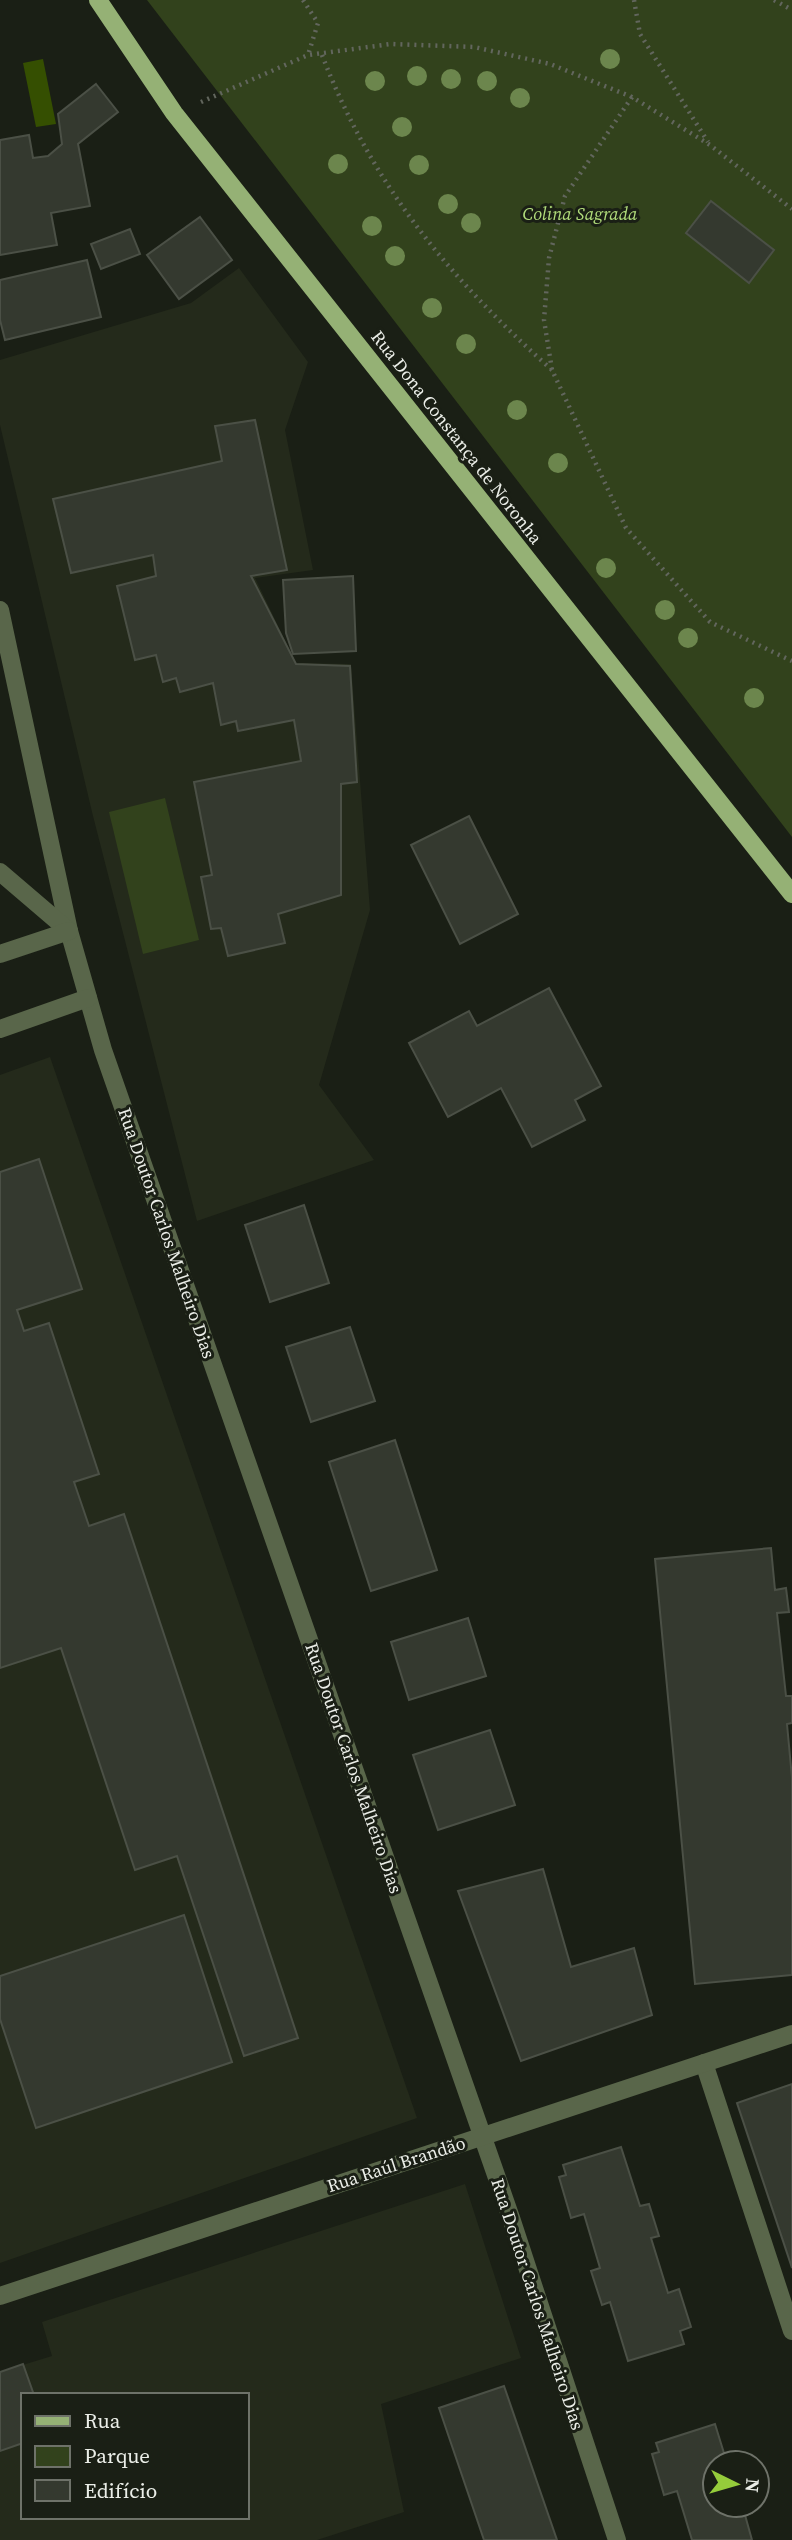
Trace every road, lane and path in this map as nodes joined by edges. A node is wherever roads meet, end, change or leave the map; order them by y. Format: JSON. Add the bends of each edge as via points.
{"nodes":[{"id":1,"x":98,"y":0,"type":"edge"},
{"id":2,"x":303,"y":0,"type":"edge"},
{"id":3,"x":634,"y":0,"type":"edge"},
{"id":4,"x":774,"y":0,"type":"edge"},
{"id":5,"x":792,"y":10,"type":"edge"},
{"id":6,"x":309,"y":55,"type":"junction"},
{"id":7,"x":322,"y":55,"type":"junction"},
{"id":8,"x":632,"y":97,"type":"junction"},
{"id":9,"x":174,"y":113,"type":"junction"},
{"id":10,"x":710,"y":145,"type":"junction"},
{"id":11,"x":792,"y":209,"type":"edge"},
{"id":12,"x":552,"y":370,"type":"junction"},
{"id":13,"x":0,"y":610,"type":"edge"},
{"id":14,"x":792,"y":661,"type":"edge"},
{"id":15,"x":0,"y":872,"type":"edge"},
{"id":16,"x":792,"y":894,"type":"edge"},
{"id":17,"x":69,"y":931,"type":"junction"},
{"id":18,"x":0,"y":954,"type":"edge"},
{"id":19,"x":88,"y":998,"type":"junction"},
{"id":20,"x":0,"y":1029,"type":"edge"},
{"id":21,"x":792,"y":2034,"type":"edge"},
{"id":22,"x":704,"y":2063,"type":"junction"},
{"id":23,"x":482,"y":2135,"type":"junction"},
{"id":24,"x":0,"y":2296,"type":"edge"},
{"id":25,"x":792,"y":2331,"type":"edge"},
{"id":26,"x":617,"y":2540,"type":"edge"}],
"edges":[{"from":1,"to":9,"type":"main road","name":"Rua Dona Constança de Noronha"},
{"from":2,"to":6,"type":"path","via":[[318,23]]},
{"from":3,"to":10,"type":"path","via":[[640,34]]},
{"from":4,"to":5,"type":"path"},
{"from":6,"to":7,"type":"path"},
{"from":6,"to":9,"type":"path"},
{"from":7,"to":8,"type":"path","via":[[391,44],[474,47],[551,64]]},
{"from":7,"to":12,"type":"path","via":[[359,135],[433,249],[479,301]]},
{"from":8,"to":10,"type":"path"},
{"from":8,"to":12,"type":"path","via":[[565,196],[549,258],[544,320]]},
{"from":9,"to":16,"type":"main road","name":"Rua Dona Constança de Noronha"},
{"from":10,"to":11,"type":"path"},
{"from":12,"to":14,"type":"path","via":[[626,528],[710,622]]},
{"from":13,"to":17,"type":"street","name":"Rua Doutor Carlos Malheiro Dias"},
{"from":15,"to":17,"type":"street"},
{"from":17,"to":18,"type":"street"},
{"from":17,"to":19,"type":"street","name":"Rua Doutor Carlos Malheiro Dias"},
{"from":19,"to":20,"type":"street"},
{"from":19,"to":23,"type":"street","name":"Rua Doutor Carlos Malheiro Dias"},
{"from":21,"to":22,"type":"street","name":"Rua Raúl Brandão"},
{"from":22,"to":23,"type":"street","name":"Rua Raúl Brandão"},
{"from":22,"to":25,"type":"street"},
{"from":23,"to":24,"type":"street","name":"Rua Raúl Brandão"},
{"from":23,"to":26,"type":"street","name":"Rua Doutor Carlos Malheiro Dias"}]}
